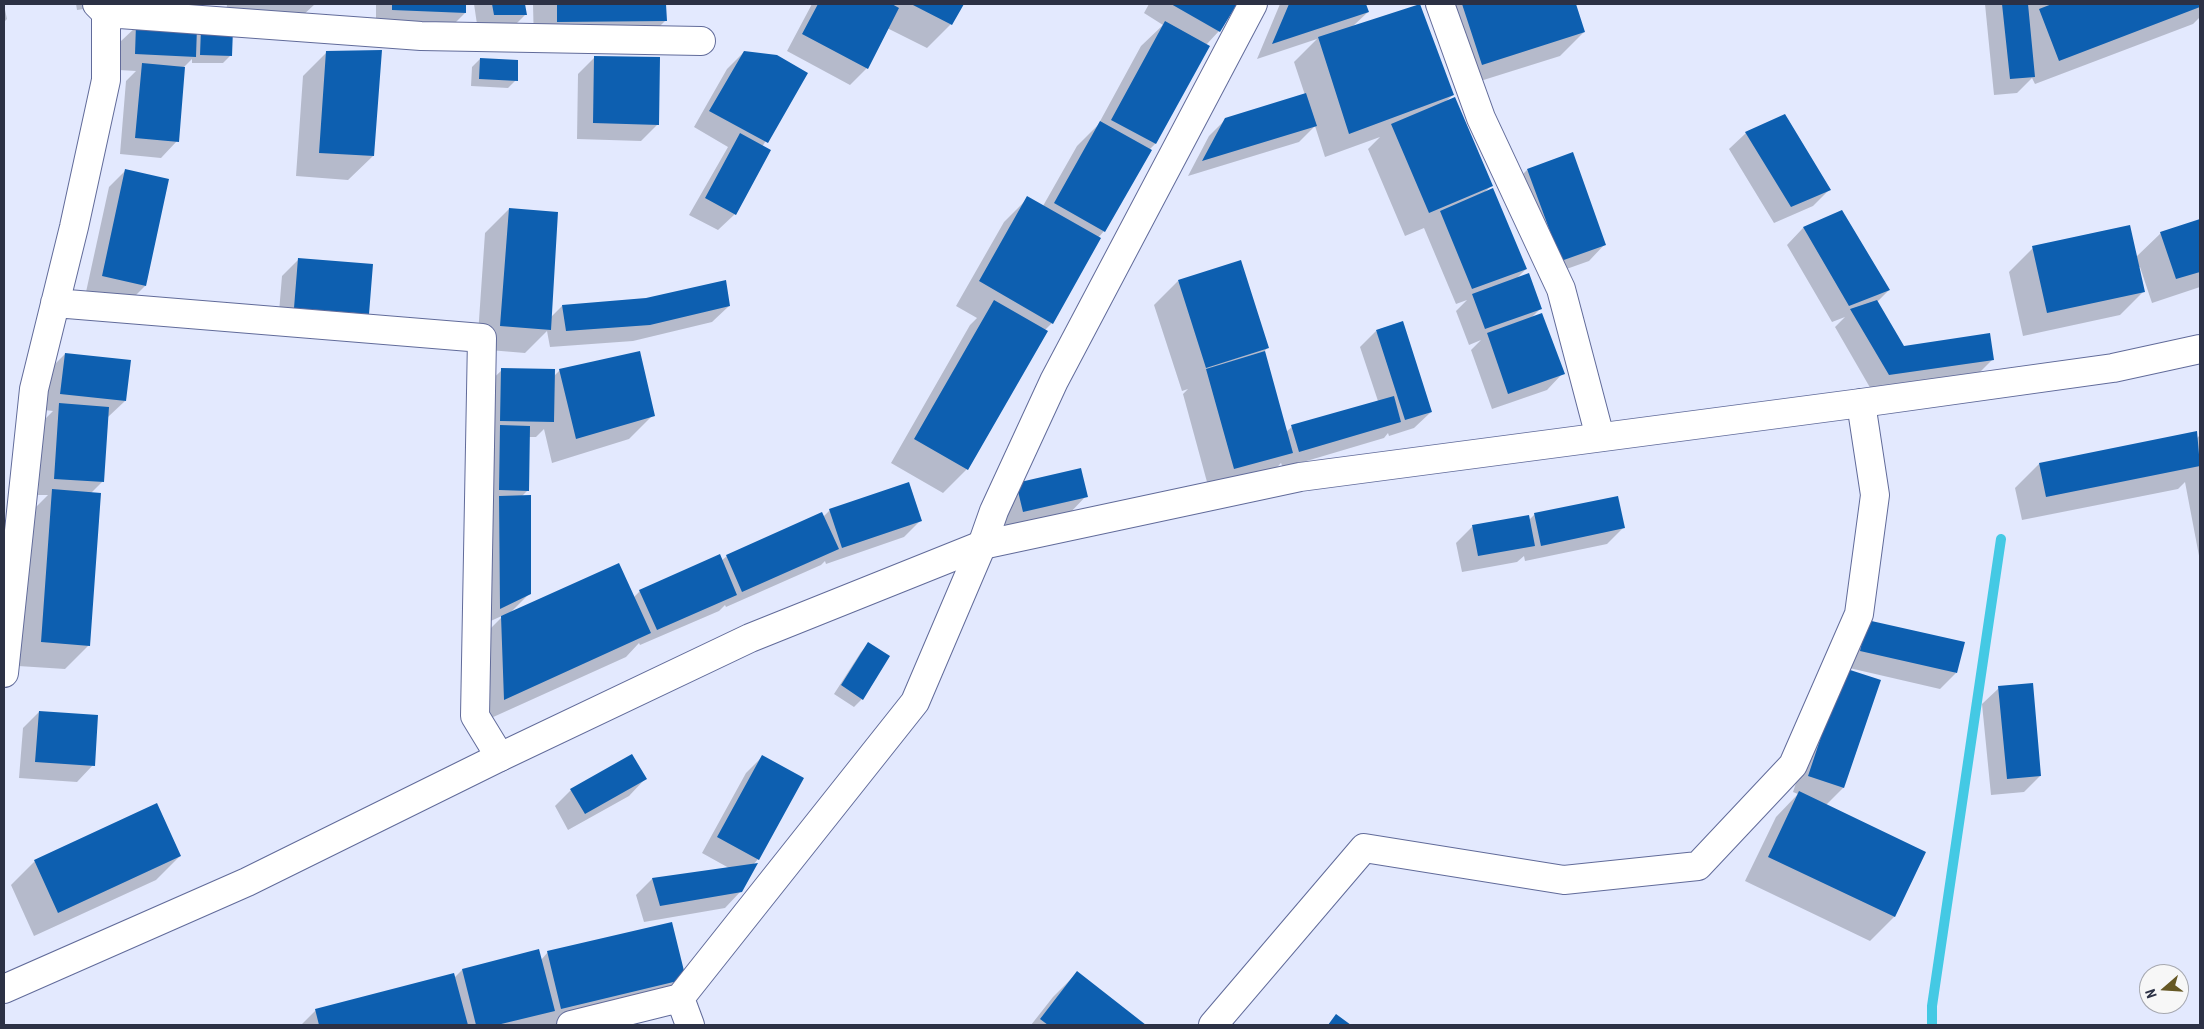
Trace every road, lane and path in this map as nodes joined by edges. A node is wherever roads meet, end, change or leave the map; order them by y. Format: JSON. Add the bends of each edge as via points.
{"nodes":[{"id":1,"x":1253,"y":4,"type":"edge"},
{"id":2,"x":1440,"y":4,"type":"edge"},
{"id":3,"x":102,"y":8,"type":"edge"},
{"id":4,"x":701,"y":41,"type":"dead end"},
{"id":5,"x":55,"y":303,"type":"junction"},
{"id":6,"x":2200,"y":349,"type":"edge"},
{"id":7,"x":1861,"y":403,"type":"junction"},
{"id":8,"x":1600,"y":437,"type":"junction"},
{"id":9,"x":982,"y":545,"type":"junction"},
{"id":10,"x":4,"y":673,"type":"edge"},
{"id":11,"x":500,"y":757,"type":"junction"},
{"id":12,"x":4,"y":989,"type":"edge"},
{"id":13,"x":680,"y":998,"type":"junction"},
{"id":14,"x":571,"y":1025,"type":"edge"},
{"id":15,"x":690,"y":1025,"type":"edge"},
{"id":16,"x":1213,"y":1025,"type":"edge"}],
"edges":[{"from":1,"to":9,"type":"street","via":[[1054,381],[994,511]]},
{"from":2,"to":8,"type":"street","via":[[1481,118],[1561,289]]},
{"from":3,"to":4,"type":"street","via":[[422,36]]},
{"from":3,"to":5,"type":"street","via":[[106,80]]},
{"from":5,"to":10,"type":"street","via":[[34,389]]},
{"from":5,"to":11,"type":"street","via":[[482,338],[475,716]]},
{"from":6,"to":7,"type":"street","via":[[2113,368]]},
{"from":7,"to":8,"type":"street"},
{"from":7,"to":16,"type":"street","via":[[1875,495],[1859,614],[1793,765],[1698,866],[1564,880],[1364,848]]},
{"from":8,"to":9,"type":"street","via":[[1300,477]]},
{"from":9,"to":11,"type":"street","via":[[750,638]]},
{"from":9,"to":13,"type":"street","via":[[915,702]]},
{"from":11,"to":12,"type":"street","via":[[247,882]]},
{"from":13,"to":14,"type":"street"},
{"from":13,"to":15,"type":"street"}]}
